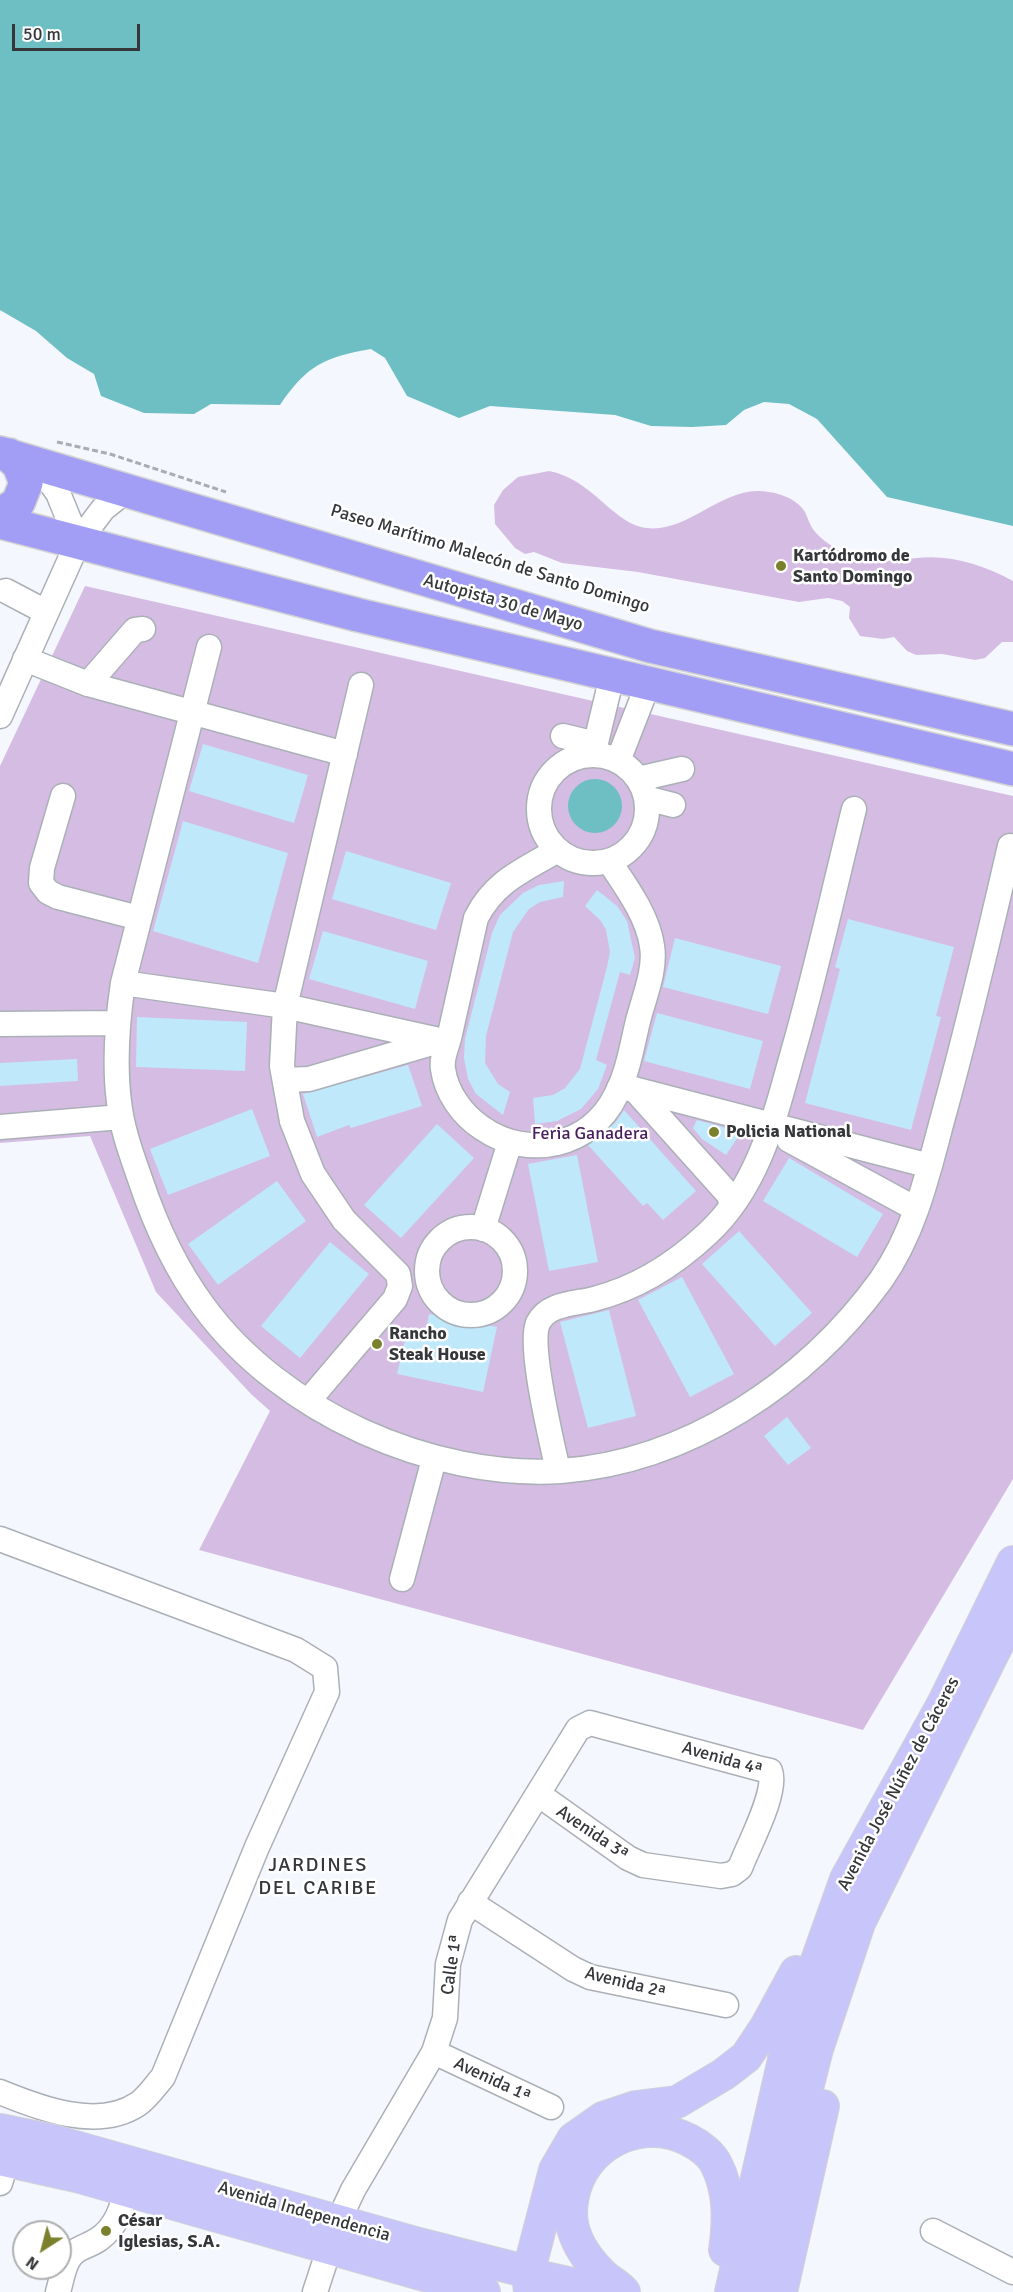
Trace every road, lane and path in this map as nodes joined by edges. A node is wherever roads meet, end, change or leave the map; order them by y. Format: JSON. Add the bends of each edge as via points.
{"nodes":[{"id":1,"x":24,"y":453,"type":"edge"},
{"id":2,"x":128,"y":489,"type":"junction"},
{"id":3,"x":228,"y":493,"type":"dead end"},
{"id":4,"x":0,"y":515,"type":"edge"},
{"id":5,"x":0,"y":522,"type":"edge"},
{"id":6,"x":72,"y":554,"type":"junction"},
{"id":7,"x":6,"y":591,"type":"dead end"},
{"id":8,"x":46,"y":612,"type":"junction"},
{"id":9,"x":143,"y":629,"type":"dead end"},
{"id":10,"x":209,"y":647,"type":"dead end"},
{"id":11,"x":25,"y":659,"type":"junction"},
{"id":12,"x":612,"y":676,"type":"junction"},
{"id":13,"x":88,"y":684,"type":"junction"},
{"id":14,"x":648,"y":684,"type":"junction"},
{"id":15,"x":361,"y":685,"type":"dead end"},
{"id":16,"x":2,"y":704,"type":"edge"},
{"id":17,"x":192,"y":713,"type":"junction"},
{"id":18,"x":1013,"y":729,"type":"edge"},
{"id":19,"x":563,"y":736,"type":"dead end"},
{"id":20,"x":594,"y":749,"type":"junction"},
{"id":21,"x":345,"y":754,"type":"junction"},
{"id":22,"x":618,"y":760,"type":"junction"},
{"id":23,"x":682,"y":769,"type":"dead end"},
{"id":24,"x":1013,"y":769,"type":"edge"},
{"id":25,"x":642,"y":788,"type":"junction"},
{"id":26,"x":63,"y":796,"type":"dead end"},
{"id":27,"x":673,"y":805,"type":"dead end"},
{"id":28,"x":854,"y":809,"type":"dead end"},
{"id":29,"x":1010,"y":846,"type":"dead end"},
{"id":30,"x":555,"y":848,"type":"junction"},
{"id":31,"x":609,"y":861,"type":"junction"},
{"id":32,"x":139,"y":918,"type":"junction"},
{"id":33,"x":123,"y":983,"type":"junction"},
{"id":34,"x":285,"y":1006,"type":"junction"},
{"id":35,"x":117,"y":1023,"type":"junction"},
{"id":36,"x":0,"y":1024,"type":"edge"},
{"id":37,"x":446,"y":1041,"type":"junction"},
{"id":38,"x":285,"y":1080,"type":"junction"},
{"id":39,"x":627,"y":1088,"type":"junction"},
{"id":40,"x":121,"y":1117,"type":"junction"},
{"id":41,"x":0,"y":1127,"type":"edge"},
{"id":42,"x":771,"y":1128,"type":"junction"},
{"id":43,"x":510,"y":1142,"type":"junction"},
{"id":44,"x":930,"y":1166,"type":"junction"},
{"id":45,"x":732,"y":1206,"type":"junction"},
{"id":46,"x":916,"y":1209,"type":"junction"},
{"id":47,"x":483,"y":1229,"type":"dead end"},
{"id":48,"x":309,"y":1400,"type":"junction"},
{"id":49,"x":434,"y":1459,"type":"junction"},
{"id":50,"x":558,"y":1471,"type":"junction"},
{"id":51,"x":0,"y":1539,"type":"edge"},
{"id":52,"x":1013,"y":1562,"type":"edge"},
{"id":53,"x":402,"y":1579,"type":"dead end"},
{"id":54,"x":1013,"y":1613,"type":"edge"},
{"id":55,"x":590,"y":1723,"type":"joint"},
{"id":56,"x":538,"y":1794,"type":"junction"},
{"id":57,"x":721,"y":1876,"type":"joint"},
{"id":58,"x":846,"y":1879,"type":"junction"},
{"id":59,"x":877,"y":1888,"type":"junction"},
{"id":60,"x":471,"y":1902,"type":"junction"},
{"id":61,"x":726,"y":2006,"type":"dead end"},
{"id":62,"x":803,"y":2046,"type":"junction"},
{"id":63,"x":434,"y":2052,"type":"junction"},
{"id":64,"x":0,"y":2092,"type":"edge"},
{"id":65,"x":551,"y":2107,"type":"dead end"},
{"id":66,"x":0,"y":2130,"type":"edge"},
{"id":67,"x":2,"y":2167,"type":"edge"},
{"id":68,"x":135,"y":2184,"type":"junction"},
{"id":69,"x":933,"y":2231,"type":"dead end"},
{"id":70,"x":333,"y":2234,"type":"junction"},
{"id":71,"x":1013,"y":2272,"type":"edge"},
{"id":72,"x":529,"y":2283,"type":"edge"},
{"id":73,"x":58,"y":2292,"type":"edge"},
{"id":74,"x":315,"y":2292,"type":"edge"},
{"id":75,"x":484,"y":2292,"type":"edge"},
{"id":76,"x":609,"y":2292,"type":"edge"},
{"id":77,"x":624,"y":2292,"type":"edge"},
{"id":78,"x":718,"y":2292,"type":"edge"},
{"id":79,"x":731,"y":2292,"type":"edge"},
{"id":80,"x":755,"y":2292,"type":"edge"},
{"id":81,"x":781,"y":2292,"type":"edge"}],
"edges":[{"from":1,"to":2,"type":"highway","name":"Autopista 30 de Mayo"},
{"from":1,"to":3,"type":"path","via":[[110,454]]},
{"from":1,"to":4,"type":"highway","via":[[20,465],[26,483],[18,504]]},
{"from":1,"to":6,"type":"street","via":[[58,494]]},
{"from":2,"to":6,"type":"street","via":[[103,509]]},
{"from":2,"to":18,"type":"highway","name":"Autopista 30 de Mayo","via":[[196,513],[650,646]]},
{"from":5,"to":6,"type":"highway"},
{"from":6,"to":8,"type":"street"},
{"from":6,"to":12,"type":"highway","via":[[358,615]]},
{"from":7,"to":8,"type":"street"},
{"from":8,"to":11,"type":"street"},
{"from":9,"to":13,"type":"street","via":[[135,630]]},
{"from":10,"to":17,"type":"street"},
{"from":11,"to":13,"type":"street"},
{"from":11,"to":16,"type":"street"},
{"from":12,"to":14,"type":"highway"},
{"from":12,"to":20,"type":"street"},
{"from":13,"to":17,"type":"street"},
{"from":14,"to":22,"type":"street"},
{"from":14,"to":24,"type":"highway"},
{"from":15,"to":21,"type":"street"},
{"from":17,"to":21,"type":"street"},
{"from":17,"to":32,"type":"street"},
{"from":19,"to":20,"type":"street"},
{"from":20,"to":22,"type":"street"},
{"from":20,"to":30,"type":"street","via":[[562,764],[541,792],[539,816]]},
{"from":21,"to":34,"type":"street"},
{"from":22,"to":25,"type":"street"},
{"from":23,"to":25,"type":"street"},
{"from":25,"to":27,"type":"street"},
{"from":25,"to":31,"type":"street","via":[[647,818],[640,837],[627,852]]},
{"from":26,"to":32,"type":"street","via":[[41,883],[58,897]]},
{"from":28,"to":42,"type":"street","via":[[823,945]]},
{"from":29,"to":44,"type":"street","via":[[973,1009]]},
{"from":30,"to":31,"type":"street","via":[[580,862]]},
{"from":30,"to":37,"type":"street","via":[[506,879],[481,909]]},
{"from":31,"to":39,"type":"street","via":[[649,932],[653,957]]},
{"from":32,"to":33,"type":"street"},
{"from":33,"to":34,"type":"street"},
{"from":33,"to":35,"type":"street"},
{"from":34,"to":37,"type":"street"},
{"from":34,"to":38,"type":"street"},
{"from":35,"to":36,"type":"street"},
{"from":35,"to":40,"type":"street"},
{"from":37,"to":38,"type":"street","via":[[309,1079]]},
{"from":37,"to":43,"type":"street","via":[[443,1069],[454,1100],[479,1126]]},
{"from":38,"to":48,"type":"street","via":[[292,1121],[313,1174],[344,1220],[391,1264],[400,1286],[395,1299]]},
{"from":39,"to":42,"type":"street"},
{"from":39,"to":43,"type":"street","via":[[598,1122],[573,1138],[545,1146]]},
{"from":39,"to":45,"type":"street","via":[[729,1195]]},
{"from":40,"to":41,"type":"street"},
{"from":40,"to":48,"type":"street","via":[[149,1207],[185,1280],[228,1336],[256,1363]]},
{"from":42,"to":44,"type":"street"},
{"from":42,"to":45,"type":"street","via":[[756,1167]]},
{"from":42,"to":46,"type":"street"},
{"from":43,"to":47,"type":"street"},
{"from":44,"to":46,"type":"street"},
{"from":45,"to":50,"type":"street","via":[[685,1254],[646,1279],[595,1299],[548,1311],[539,1321],[535,1345]]},
{"from":46,"to":50,"type":"street","via":[[903,1243],[862,1305],[832,1338],[765,1394],[702,1433],[660,1451]]},
{"from":48,"to":49,"type":"street","via":[[358,1430]]},
{"from":49,"to":50,"type":"street","via":[[516,1470]]},
{"from":49,"to":53,"type":"street"},
{"from":51,"to":64,"type":"street","via":[[296,1650],[325,1668],[327,1692],[257,1847],[163,2077],[137,2104],[105,2116],[49,2112]]},
{"from":52,"to":58,"type":"main road","name":"Avenida José Núñez de Cáceres","via":[[943,1704]]},
{"from":54,"to":59,"type":"main road","name":"Avenida José Núñez de Cáceres"},
{"from":55,"to":56,"type":"street","name":"Calle 1ª","via":[[578,1729]]},
{"from":55,"to":57,"type":"street","name":"Avenida 4ª","via":[[770,1771],[771,1792],[740,1868]]},
{"from":56,"to":57,"type":"street","name":"Avenida 3ª","via":[[628,1858],[657,1868]]},
{"from":56,"to":60,"type":"street","name":"Calle 1ª"},
{"from":58,"to":62,"type":"main road","name":"Avenida José Núñez de Cáceres"},
{"from":58,"to":72,"type":"main road","via":[[746,2057],[702,2089],[676,2102],[636,2107],[603,2118],[573,2139],[555,2170]]},
{"from":59,"to":62,"type":"main road","name":"Avenida José Núñez de Cáceres"},
{"from":59,"to":81,"type":"main road"},
{"from":60,"to":61,"type":"street","name":"Avenida 2ª","via":[[590,1977]]},
{"from":60,"to":63,"type":"street","name":"Calle 1ª","via":[[454,1935],[445,2018]]},
{"from":62,"to":79,"type":"main road","name":"Avenida José Núñez de Cáceres"},
{"from":62,"to":80,"type":"main road","name":"Avenida José Núñez de Cáceres"},
{"from":63,"to":65,"type":"street","name":"Avenida 1ª"},
{"from":63,"to":70,"type":"street","name":"Calle 1ª"},
{"from":66,"to":68,"type":"main road","name":"Avenida Independencia","via":[[54,2141]]},
{"from":67,"to":68,"type":"main road","name":"Avenida Independencia"},
{"from":68,"to":70,"type":"main road","name":"Avenida Independencia"},
{"from":68,"to":73,"type":"street","via":[[114,2224],[99,2239],[79,2247],[68,2260]]},
{"from":69,"to":71,"type":"street"},
{"from":70,"to":72,"type":"main road","name":"Avenida Independencia","via":[[517,2269]]},
{"from":70,"to":74,"type":"street","name":"Calle 1ª"},
{"from":70,"to":75,"type":"main road","name":"Avenida Independencia"},
{"from":72,"to":76,"type":"main road","name":"Avenida Independencia"},
{"from":77,"to":78,"type":"main road","via":[[603,2275],[576,2238],[570,2215],[579,2176],[590,2159],[619,2138],[642,2130],[662,2129],[699,2145],[715,2162],[723,2181],[728,2230]]}]}
